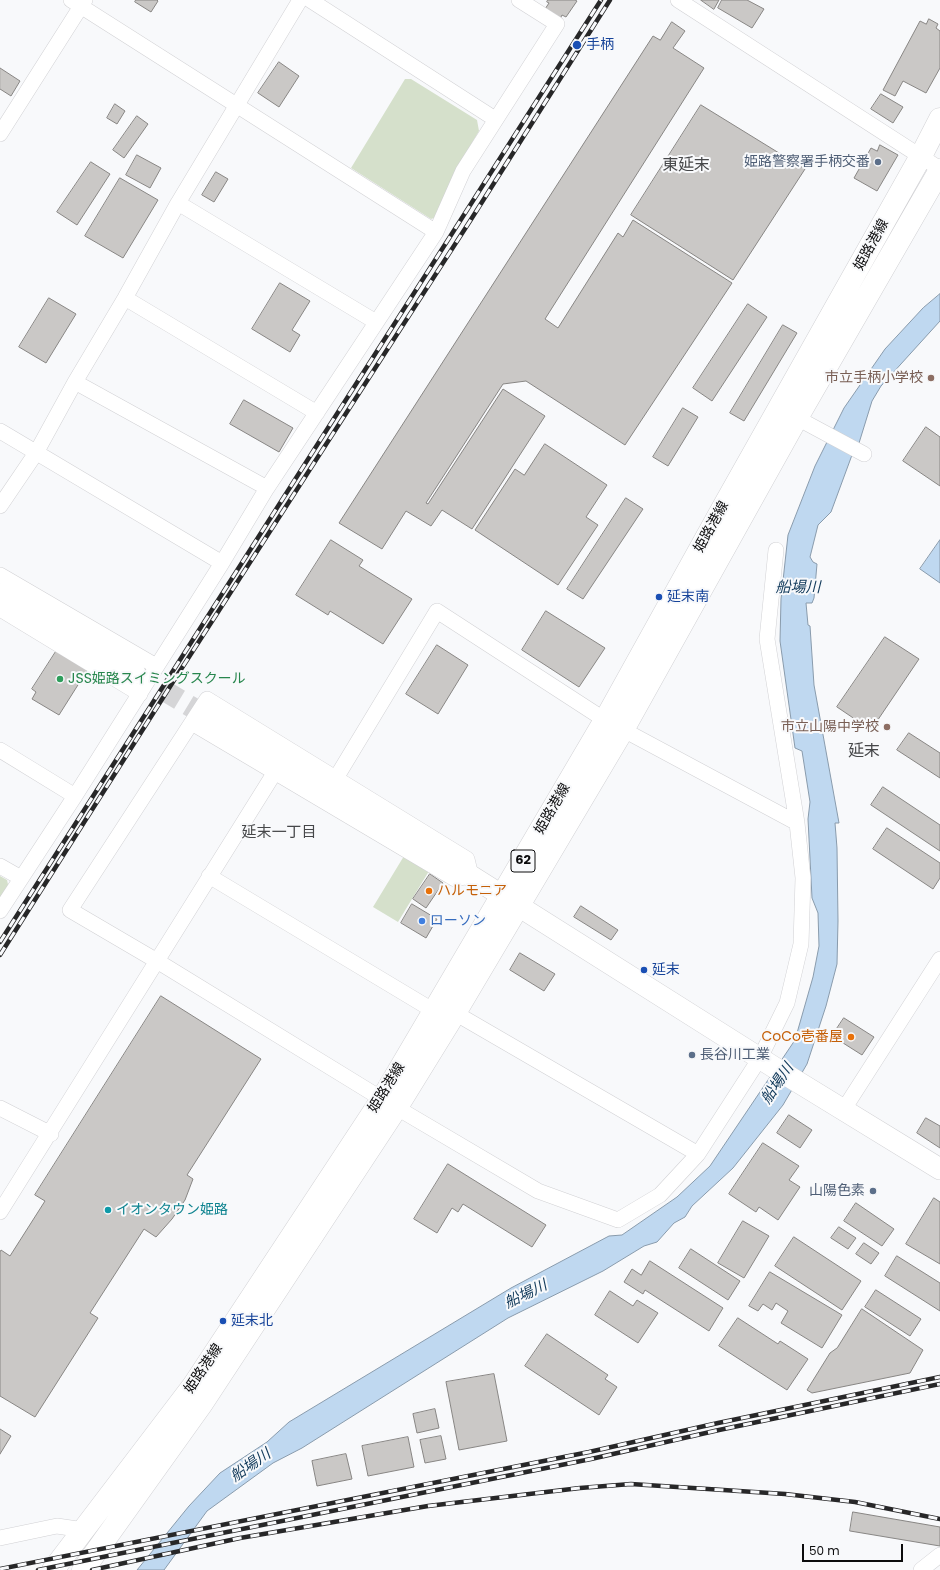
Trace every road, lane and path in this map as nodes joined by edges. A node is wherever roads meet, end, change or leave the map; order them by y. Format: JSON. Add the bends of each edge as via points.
{"nodes":[{"id":1,"x":300,"y":0,"type":"edge"},
{"id":2,"x":310,"y":0,"type":"edge"},
{"id":3,"x":519,"y":0,"type":"edge"},
{"id":4,"x":678,"y":0,"type":"edge"},
{"id":5,"x":79,"y":2,"type":"edge"},
{"id":6,"x":538,"y":5,"type":"edge"},
{"id":7,"x":237,"y":105,"type":"junction"},
{"id":8,"x":495,"y":119,"type":"junction"},
{"id":9,"x":940,"y":120,"type":"edge"},
{"id":10,"x":0,"y":134,"type":"edge"},
{"id":11,"x":921,"y":156,"type":"junction"},
{"id":12,"x":940,"y":170,"type":"edge"},
{"id":13,"x":178,"y":203,"type":"junction"},
{"id":14,"x":436,"y":232,"type":"junction"},
{"id":15,"x":125,"y":298,"type":"junction"},
{"id":16,"x":376,"y":322,"type":"junction"},
{"id":17,"x":75,"y":382,"type":"junction"},
{"id":18,"x":316,"y":413,"type":"junction"},
{"id":19,"x":797,"y":418,"type":"junction"},
{"id":20,"x":0,"y":431,"type":"edge"},
{"id":21,"x":36,"y":453,"type":"junction"},
{"id":22,"x":864,"y":454,"type":"dead end"},
{"id":23,"x":268,"y":488,"type":"junction"},
{"id":24,"x":0,"y":506,"type":"edge"},
{"id":25,"x":776,"y":550,"type":"dead end"},
{"id":26,"x":222,"y":563,"type":"junction"},
{"id":27,"x":0,"y":575,"type":"edge"},
{"id":28,"x":0,"y":594,"type":"edge"},
{"id":29,"x":0,"y":609,"type":"edge"},
{"id":30,"x":156,"y":666,"type":"junction"},
{"id":31,"x":135,"y":673,"type":"tunnel mouth"},
{"id":32,"x":140,"y":694,"type":"junction"},
{"id":33,"x":202,"y":713,"type":"junction"},
{"id":34,"x":605,"y":720,"type":"junction"},
{"id":35,"x":623,"y":730,"type":"junction"},
{"id":36,"x":0,"y":750,"type":"edge"},
{"id":37,"x":275,"y":772,"type":"junction"},
{"id":38,"x":336,"y":778,"type":"junction"},
{"id":39,"x":75,"y":796,"type":"junction"},
{"id":40,"x":797,"y":823,"type":"junction"},
{"id":41,"x":0,"y":866,"type":"edge"},
{"id":42,"x":209,"y":876,"type":"junction"},
{"id":43,"x":472,"y":876,"type":"junction"},
{"id":44,"x":21,"y":878,"type":"junction"},
{"id":45,"x":510,"y":901,"type":"junction"},
{"id":46,"x":0,"y":911,"type":"edge"},
{"id":47,"x":940,"y":959,"type":"edge"},
{"id":48,"x":157,"y":961,"type":"junction"},
{"id":49,"x":444,"y":1012,"type":"junction"},
{"id":50,"x":760,"y":1058,"type":"junction"},
{"id":51,"x":389,"y":1103,"type":"junction"},
{"id":52,"x":0,"y":1108,"type":"edge"},
{"id":53,"x":844,"y":1109,"type":"junction"},
{"id":54,"x":51,"y":1134,"type":"junction"},
{"id":55,"x":698,"y":1154,"type":"junction"},
{"id":56,"x":940,"y":1169,"type":"edge"},
{"id":57,"x":0,"y":1212,"type":"edge"},
{"id":58,"x":84,"y":1530,"type":"junction"},
{"id":59,"x":0,"y":1538,"type":"edge"},
{"id":60,"x":54,"y":1570,"type":"edge"},
{"id":61,"x":83,"y":1570,"type":"edge"}],
"edges":[{"from":1,"to":7,"type":"street"},
{"from":2,"to":8,"type":"street"},
{"from":3,"to":6,"type":"street"},
{"from":4,"to":11,"type":"street"},
{"from":5,"to":7,"type":"street"},
{"from":5,"to":10,"type":"street"},
{"from":6,"to":8,"type":"street","via":[[557,24]]},
{"from":7,"to":13,"type":"street"},
{"from":7,"to":14,"type":"street"},
{"from":8,"to":14,"type":"street","via":[[463,171]]},
{"from":9,"to":11,"type":"main road","name":"姫路港線","number":"62"},
{"from":11,"to":12,"type":"street"},
{"from":11,"to":34,"type":"main road","name":"姫路港線","number":"62"},
{"from":12,"to":19,"type":"main road","name":"姫路港線","number":"62"},
{"from":13,"to":15,"type":"street"},
{"from":13,"to":16,"type":"street"},
{"from":14,"to":16,"type":"street"},
{"from":15,"to":17,"type":"street"},
{"from":15,"to":18,"type":"street"},
{"from":16,"to":18,"type":"street"},
{"from":17,"to":21,"type":"street"},
{"from":17,"to":23,"type":"street"},
{"from":18,"to":23,"type":"street"},
{"from":19,"to":22,"type":"street"},
{"from":19,"to":35,"type":"main road","name":"姫路港線","number":"62"},
{"from":20,"to":21,"type":"street"},
{"from":21,"to":24,"type":"street"},
{"from":21,"to":26,"type":"street"},
{"from":23,"to":26,"type":"street"},
{"from":25,"to":40,"type":"street","via":[[767,639]]},
{"from":26,"to":30,"type":"street"},
{"from":27,"to":30,"type":"street"},
{"from":28,"to":31,"type":"street"},
{"from":29,"to":32,"type":"street"},
{"from":30,"to":32,"type":"street"},
{"from":32,"to":39,"type":"street"},
{"from":33,"to":37,"type":"street"},
{"from":33,"to":38,"type":"street"},
{"from":33,"to":43,"type":"street"},
{"from":33,"to":48,"type":"street","via":[[70,910]]},
{"from":34,"to":35,"type":"street"},
{"from":34,"to":38,"type":"street","via":[[438,611]]},
{"from":34,"to":45,"type":"main road","name":"姫路港線","number":"62"},
{"from":35,"to":40,"type":"street"},
{"from":35,"to":45,"type":"main road","name":"姫路港線","number":"62"},
{"from":36,"to":39,"type":"street"},
{"from":37,"to":42,"type":"street"},
{"from":37,"to":43,"type":"street","via":[[455,879]]},
{"from":38,"to":43,"type":"street","via":[[467,859]]},
{"from":39,"to":44,"type":"street"},
{"from":40,"to":50,"type":"street","via":[[803,878],[801,944],[787,1003]]},
{"from":41,"to":44,"type":"street"},
{"from":42,"to":48,"type":"street"},
{"from":42,"to":49,"type":"street"},
{"from":43,"to":45,"type":"street"},
{"from":44,"to":46,"type":"street"},
{"from":45,"to":49,"type":"main road","name":"姫路港線","number":"62"},
{"from":45,"to":50,"type":"street"},
{"from":47,"to":53,"type":"street"},
{"from":48,"to":51,"type":"street"},
{"from":48,"to":54,"type":"street"},
{"from":49,"to":51,"type":"main road","name":"姫路港線","number":"62"},
{"from":49,"to":55,"type":"street"},
{"from":50,"to":53,"type":"street"},
{"from":50,"to":55,"type":"street"},
{"from":51,"to":55,"type":"street","via":[[538,1191],[618,1220],[660,1195]]},
{"from":51,"to":58,"type":"main road","name":"姫路港線","number":"62","via":[[193,1386]]},
{"from":51,"to":61,"type":"main road","name":"姫路港線","number":"62","via":[[203,1402]]},
{"from":52,"to":54,"type":"street"},
{"from":53,"to":56,"type":"street"},
{"from":54,"to":57,"type":"street"},
{"from":58,"to":59,"type":"street","via":[[57,1526]]},
{"from":58,"to":60,"type":"main road","name":"姫路港線","number":"62"}]}
